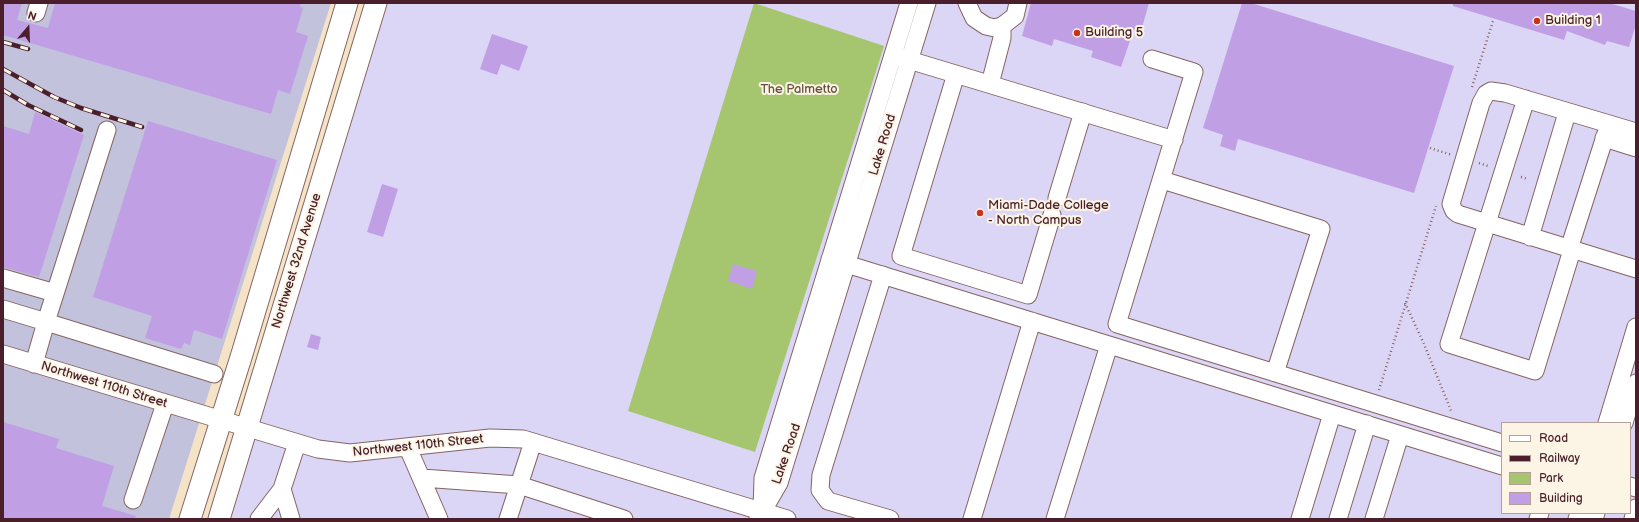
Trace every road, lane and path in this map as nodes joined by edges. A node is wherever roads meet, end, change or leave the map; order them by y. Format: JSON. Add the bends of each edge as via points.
{"nodes":[{"id":1,"x":346,"y":3,"type":"edge"},
{"id":2,"x":376,"y":3,"type":"edge"},
{"id":3,"x":909,"y":3,"type":"edge"},
{"id":4,"x":927,"y":3,"type":"edge"},
{"id":5,"x":968,"y":3,"type":"edge"},
{"id":6,"x":1018,"y":3,"type":"edge"},
{"id":7,"x":1493,"y":20,"type":"dead end"},
{"id":8,"x":1002,"y":26,"type":"junction"},
{"id":9,"x":893,"y":55,"type":"junction"},
{"id":10,"x":1152,"y":59,"type":"dead end"},
{"id":11,"x":909,"y":60,"type":"junction"},
{"id":12,"x":956,"y":74,"type":"junction"},
{"id":13,"x":990,"y":84,"type":"junction"},
{"id":14,"x":1472,"y":88,"type":"dead end"},
{"id":15,"x":1526,"y":99,"type":"junction"},
{"id":16,"x":1083,"y":112,"type":"junction"},
{"id":17,"x":1567,"y":113,"type":"junction"},
{"id":18,"x":108,"y":130,"type":"dead end"},
{"id":19,"x":1607,"y":131,"type":"junction"},
{"id":20,"x":1636,"y":132,"type":"edge"},
{"id":21,"x":1174,"y":140,"type":"junction"},
{"id":22,"x":1454,"y":147,"type":"dead end"},
{"id":23,"x":1430,"y":148,"type":"dead end"},
{"id":24,"x":1636,"y":148,"type":"edge"},
{"id":25,"x":1452,"y":155,"type":"junction"},
{"id":26,"x":1456,"y":156,"type":"dead end"},
{"id":27,"x":1450,"y":162,"type":"dead end"},
{"id":28,"x":1521,"y":177,"type":"dead end"},
{"id":29,"x":1528,"y":179,"type":"dead end"},
{"id":30,"x":1162,"y":180,"type":"junction"},
{"id":31,"x":1057,"y":198,"type":"dead end"},
{"id":32,"x":1438,"y":200,"type":"dead end"},
{"id":33,"x":1052,"y":215,"type":"dead end"},
{"id":34,"x":1487,"y":223,"type":"junction"},
{"id":35,"x":1530,"y":236,"type":"junction"},
{"id":36,"x":1571,"y":249,"type":"junction"},
{"id":37,"x":830,"y":259,"type":"junction"},
{"id":38,"x":847,"y":264,"type":"junction"},
{"id":39,"x":1636,"y":269,"type":"edge"},
{"id":40,"x":883,"y":275,"type":"junction"},
{"id":41,"x":3,"y":278,"type":"edge"},
{"id":42,"x":55,"y":293,"type":"junction"},
{"id":43,"x":1405,"y":303,"type":"junction"},
{"id":44,"x":3,"y":309,"type":"edge"},
{"id":45,"x":1032,"y":321,"type":"junction"},
{"id":46,"x":46,"y":322,"type":"junction"},
{"id":47,"x":1636,"y":327,"type":"edge"},
{"id":48,"x":1109,"y":345,"type":"junction"},
{"id":49,"x":3,"y":354,"type":"edge"},
{"id":50,"x":34,"y":364,"type":"junction"},
{"id":51,"x":1275,"y":373,"type":"junction"},
{"id":52,"x":214,"y":374,"type":"dead end"},
{"id":53,"x":1300,"y":381,"type":"junction"},
{"id":54,"x":1636,"y":383,"type":"edge"},
{"id":55,"x":1377,"y":397,"type":"dead end"},
{"id":56,"x":1294,"y":402,"type":"junction"},
{"id":57,"x":165,"y":404,"type":"junction"},
{"id":58,"x":1332,"y":414,"type":"junction"},
{"id":59,"x":1453,"y":417,"type":"dead end"},
{"id":60,"x":221,"y":420,"type":"junction"},
{"id":61,"x":1606,"y":422,"type":"edge"},
{"id":62,"x":1624,"y":422,"type":"edge"},
{"id":63,"x":1367,"y":424,"type":"junction"},
{"id":64,"x":247,"y":428,"type":"junction"},
{"id":65,"x":1400,"y":435,"type":"junction"},
{"id":66,"x":1484,"y":438,"type":"junction"},
{"id":67,"x":532,"y":442,"type":"junction"},
{"id":68,"x":298,"y":443,"type":"junction"},
{"id":69,"x":1501,"y":443,"type":"edge"},
{"id":70,"x":408,"y":448,"type":"junction"},
{"id":71,"x":1477,"y":458,"type":"junction"},
{"id":72,"x":1501,"y":466,"type":"edge"},
{"id":73,"x":422,"y":478,"type":"junction"},
{"id":74,"x":519,"y":485,"type":"junction"},
{"id":75,"x":282,"y":489,"type":"junction"},
{"id":76,"x":134,"y":500,"type":"dead end"},
{"id":77,"x":1636,"y":508,"type":"edge"},
{"id":78,"x":760,"y":515,"type":"edge"},
{"id":79,"x":190,"y":519,"type":"edge"},
{"id":80,"x":219,"y":519,"type":"edge"},
{"id":81,"x":259,"y":519,"type":"edge"},
{"id":82,"x":291,"y":519,"type":"edge"},
{"id":83,"x":439,"y":519,"type":"edge"},
{"id":84,"x":508,"y":519,"type":"edge"},
{"id":85,"x":624,"y":519,"type":"edge"},
{"id":86,"x":787,"y":519,"type":"edge"},
{"id":87,"x":890,"y":519,"type":"edge"},
{"id":88,"x":972,"y":519,"type":"edge"},
{"id":89,"x":1055,"y":519,"type":"edge"},
{"id":90,"x":1300,"y":519,"type":"edge"},
{"id":91,"x":1338,"y":519,"type":"edge"},
{"id":92,"x":1374,"y":519,"type":"edge"},
{"id":93,"x":1633,"y":519,"type":"edge"}],
"edges":[{"from":1,"to":60,"type":"main road","name":"Northwest 32nd Avenue"},
{"from":2,"to":64,"type":"main road","name":"Northwest 32nd Avenue"},
{"from":3,"to":9,"type":"street","name":"Lake Road"},
{"from":4,"to":11,"type":"street","name":"Lake Road"},
{"from":5,"to":8,"type":"street","via":[[974,18],[986,26]]},
{"from":6,"to":8,"type":"street","via":[[1014,16]]},
{"from":7,"to":14,"type":"path"},
{"from":8,"to":13,"type":"street","via":[[1002,38]]},
{"from":9,"to":11,"type":"street"},
{"from":9,"to":37,"type":"street","name":"Lake Road"},
{"from":10,"to":21,"type":"street","via":[[1194,72]]},
{"from":11,"to":12,"type":"street"},
{"from":11,"to":38,"type":"street","name":"Lake Road"},
{"from":12,"to":13,"type":"street"},
{"from":12,"to":33,"type":"street","via":[[901,256],[1028,295]]},
{"from":13,"to":16,"type":"street"},
{"from":15,"to":17,"type":"street"},
{"from":15,"to":34,"type":"street"},
{"from":15,"to":34,"type":"street","via":[[1491,91],[1480,103],[1450,204],[1458,214]]},
{"from":16,"to":21,"type":"street"},
{"from":16,"to":31,"type":"street"},
{"from":17,"to":19,"type":"street"},
{"from":17,"to":35,"type":"street"},
{"from":18,"to":42,"type":"street"},
{"from":19,"to":20,"type":"street"},
{"from":19,"to":24,"type":"street"},
{"from":19,"to":36,"type":"street"},
{"from":21,"to":30,"type":"street"},
{"from":22,"to":25,"type":"path"},
{"from":23,"to":25,"type":"path"},
{"from":25,"to":26,"type":"path"},
{"from":25,"to":27,"type":"path"},
{"from":28,"to":29,"type":"path"},
{"from":30,"to":51,"type":"street","via":[[1320,229]]},
{"from":30,"to":51,"type":"street","via":[[1117,324]]},
{"from":32,"to":43,"type":"path"},
{"from":34,"to":35,"type":"street"},
{"from":34,"to":36,"type":"street","via":[[1449,344],[1535,371]]},
{"from":35,"to":36,"type":"street"},
{"from":36,"to":39,"type":"street"},
{"from":37,"to":38,"type":"street"},
{"from":37,"to":78,"type":"street","name":"Lake Road","via":[[763,478]]},
{"from":38,"to":40,"type":"street"},
{"from":38,"to":78,"type":"street","name":"Lake Road","via":[[779,483]]},
{"from":40,"to":45,"type":"street"},
{"from":40,"to":87,"type":"street","via":[[821,475],[820,490],[828,500]]},
{"from":41,"to":42,"type":"street"},
{"from":42,"to":46,"type":"street"},
{"from":43,"to":55,"type":"path"},
{"from":43,"to":59,"type":"path"},
{"from":44,"to":46,"type":"street"},
{"from":45,"to":48,"type":"street"},
{"from":45,"to":88,"type":"street"},
{"from":46,"to":50,"type":"street"},
{"from":46,"to":52,"type":"street"},
{"from":47,"to":61,"type":"street"},
{"from":48,"to":56,"type":"street"},
{"from":48,"to":89,"type":"street"},
{"from":49,"to":50,"type":"street","name":"Northwest 110th Street"},
{"from":50,"to":57,"type":"street","name":"Northwest 110th Street"},
{"from":51,"to":53,"type":"street"},
{"from":53,"to":56,"type":"street"},
{"from":53,"to":66,"type":"street"},
{"from":54,"to":62,"type":"street"},
{"from":56,"to":58,"type":"street"},
{"from":57,"to":60,"type":"street","name":"Northwest 110th Street"},
{"from":57,"to":76,"type":"street"},
{"from":58,"to":63,"type":"street"},
{"from":58,"to":90,"type":"street"},
{"from":60,"to":64,"type":"street","name":"Northwest 110th Street"},
{"from":60,"to":79,"type":"main road","name":"Northwest 32nd Avenue"},
{"from":63,"to":65,"type":"street"},
{"from":63,"to":91,"type":"street"},
{"from":64,"to":68,"type":"street","name":"Northwest 110th Street"},
{"from":64,"to":80,"type":"main road","name":"Northwest 32nd Avenue"},
{"from":65,"to":71,"type":"street"},
{"from":65,"to":92,"type":"street"},
{"from":66,"to":69,"type":"street"},
{"from":66,"to":71,"type":"street"},
{"from":67,"to":70,"type":"street","name":"Northwest 110th Street","via":[[523,439],[490,438]]},
{"from":67,"to":74,"type":"street"},
{"from":67,"to":78,"type":"street","name":"Northwest 110th Street"},
{"from":68,"to":70,"type":"street","name":"Northwest 110th Street","via":[[318,449],[350,453]]},
{"from":68,"to":75,"type":"street"},
{"from":70,"to":73,"type":"street"},
{"from":71,"to":72,"type":"street"},
{"from":73,"to":74,"type":"street"},
{"from":73,"to":83,"type":"street"},
{"from":74,"to":84,"type":"street"},
{"from":74,"to":85,"type":"street"},
{"from":75,"to":81,"type":"street"},
{"from":75,"to":82,"type":"street"},
{"from":77,"to":93,"type":"street"},
{"from":78,"to":86,"type":"street","name":"Northwest 110th Street"}]}
